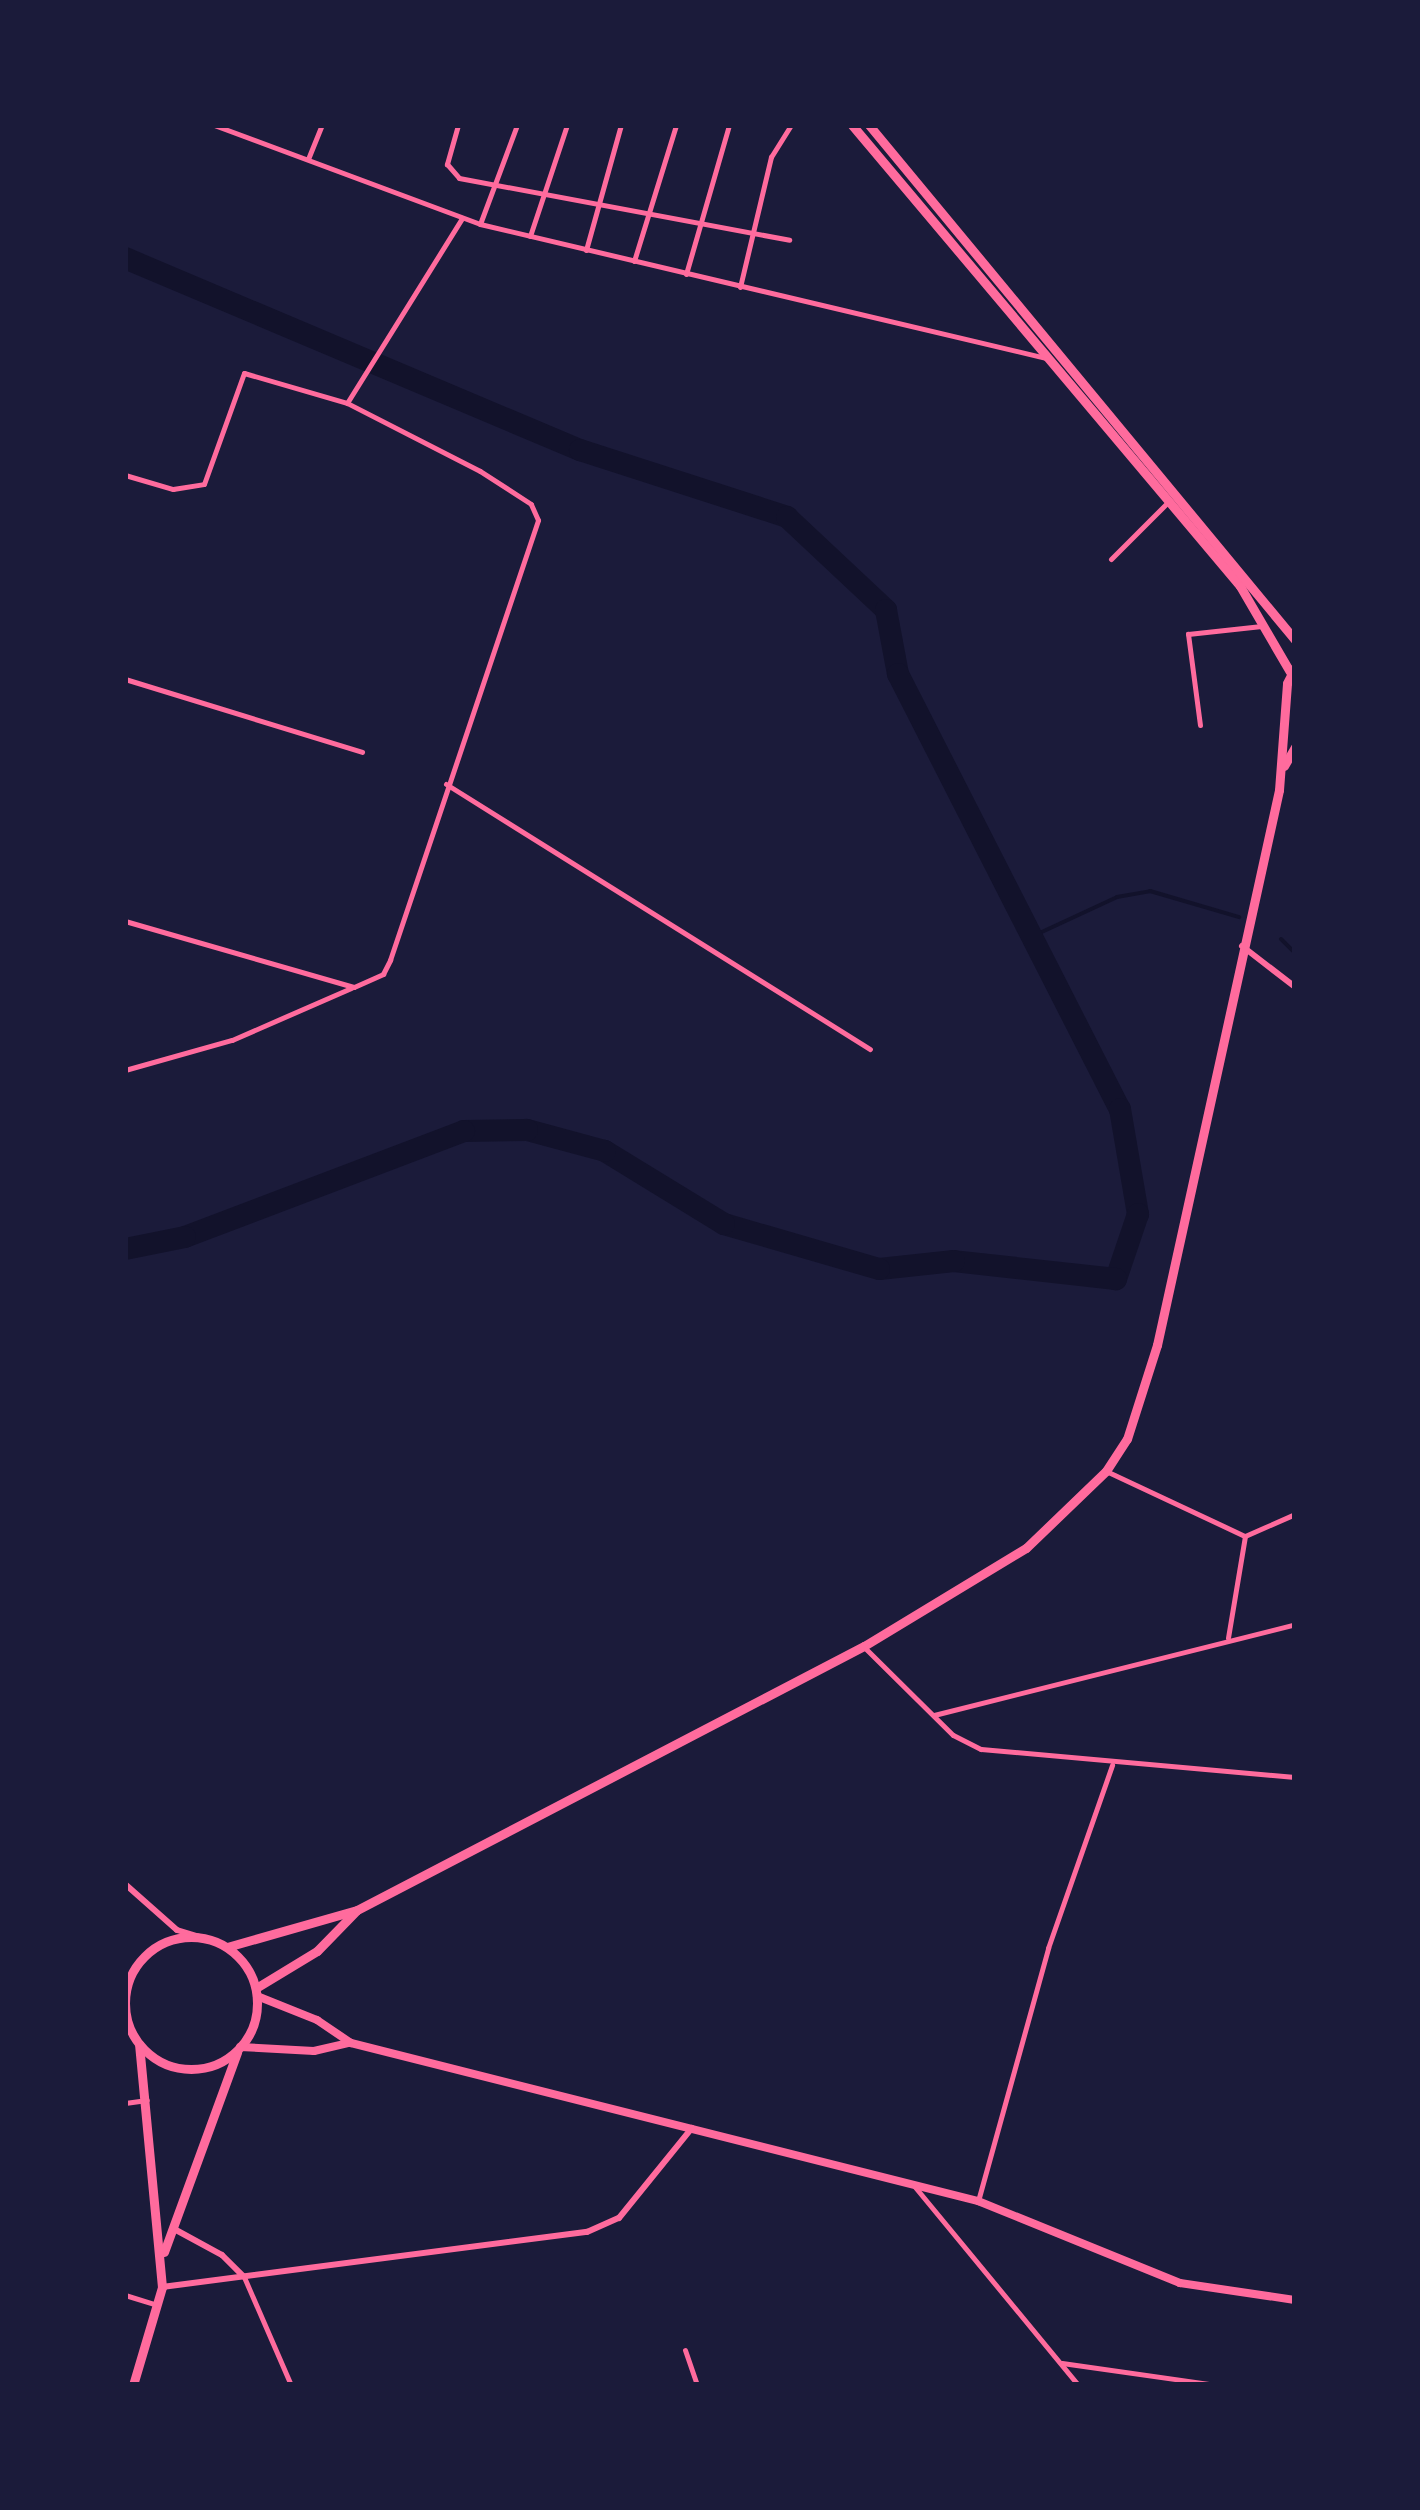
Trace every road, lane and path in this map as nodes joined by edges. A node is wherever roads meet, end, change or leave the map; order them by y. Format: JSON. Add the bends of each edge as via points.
{"nodes":[{"id":1,"x":214,"y":125,"type":"edge"},
{"id":2,"x":322,"y":125,"type":"edge"},
{"id":3,"x":458,"y":125,"type":"edge"},
{"id":4,"x":517,"y":125,"type":"edge"},
{"id":5,"x":567,"y":125,"type":"edge"},
{"id":6,"x":621,"y":125,"type":"edge"},
{"id":7,"x":676,"y":125,"type":"edge"},
{"id":8,"x":729,"y":125,"type":"edge"},
{"id":9,"x":791,"y":125,"type":"edge"},
{"id":10,"x":852,"y":125,"type":"edge"},
{"id":11,"x":869,"y":125,"type":"edge"},
{"id":12,"x":307,"y":160,"type":"junction"},
{"id":13,"x":494,"y":187,"type":"junction"},
{"id":14,"x":547,"y":196,"type":"junction"},
{"id":15,"x":600,"y":205,"type":"junction"},
{"id":16,"x":648,"y":215,"type":"junction"},
{"id":17,"x":462,"y":218,"type":"junction"},
{"id":18,"x":480,"y":224,"type":"junction"},
{"id":19,"x":701,"y":224,"type":"junction"},
{"id":20,"x":754,"y":234,"type":"junction"},
{"id":21,"x":530,"y":236,"type":"junction"},
{"id":22,"x":790,"y":240,"type":"dead end"},
{"id":23,"x":586,"y":250,"type":"junction"},
{"id":24,"x":634,"y":261,"type":"junction"},
{"id":25,"x":686,"y":274,"type":"junction"},
{"id":26,"x":740,"y":287,"type":"junction"},
{"id":27,"x":1020,"y":307,"type":"junction"},
{"id":28,"x":1010,"y":315,"type":"junction"},
{"id":29,"x":1056,"y":350,"type":"junction"},
{"id":30,"x":1045,"y":358,"type":"junction"},
{"id":31,"x":1093,"y":392,"type":"junction"},
{"id":32,"x":1084,"y":400,"type":"junction"},
{"id":33,"x":346,"y":403,"type":"junction"},
{"id":34,"x":125,"y":474,"type":"edge"},
{"id":35,"x":1170,"y":501,"type":"junction"},
{"id":36,"x":1110,"y":559,"type":"dead end"},
{"id":37,"x":1264,"y":626,"type":"junction"},
{"id":38,"x":1295,"y":640,"type":"edge"},
{"id":39,"x":1292,"y":670,"type":"edge"},
{"id":40,"x":125,"y":679,"type":"edge"},
{"id":41,"x":1292,"y":696,"type":"edge"},
{"id":42,"x":1200,"y":725,"type":"dead end"},
{"id":43,"x":1295,"y":747,"type":"edge"},
{"id":44,"x":362,"y":752,"type":"dead end"},
{"id":45,"x":1283,"y":768,"type":"junction"},
{"id":46,"x":446,"y":784,"type":"junction"},
{"id":47,"x":125,"y":921,"type":"edge"},
{"id":48,"x":1242,"y":945,"type":"junction"},
{"id":49,"x":354,"y":987,"type":"junction"},
{"id":50,"x":1295,"y":987,"type":"edge"},
{"id":51,"x":870,"y":1049,"type":"dead end"},
{"id":52,"x":125,"y":1070,"type":"edge"},
{"id":53,"x":1106,"y":1471,"type":"junction"},
{"id":54,"x":1295,"y":1514,"type":"edge"},
{"id":55,"x":1245,"y":1536,"type":"junction"},
{"id":56,"x":1295,"y":1624,"type":"edge"},
{"id":57,"x":1228,"y":1639,"type":"junction"},
{"id":58,"x":864,"y":1646,"type":"junction"},
{"id":59,"x":934,"y":1715,"type":"junction"},
{"id":60,"x":1112,"y":1765,"type":"junction"},
{"id":61,"x":1295,"y":1777,"type":"edge"},
{"id":62,"x":125,"y":1884,"type":"edge"},
{"id":63,"x":357,"y":1910,"type":"junction"},
{"id":64,"x":200,"y":1937,"type":"junction"},
{"id":65,"x":227,"y":1947,"type":"junction"},
{"id":66,"x":257,"y":1992,"type":"junction"},
{"id":67,"x":125,"y":1993,"type":"edge"},
{"id":68,"x":127,"y":2024,"type":"edge"},
{"id":69,"x":351,"y":2043,"type":"junction"},
{"id":70,"x":139,"y":2044,"type":"junction"},
{"id":71,"x":239,"y":2048,"type":"junction"},
{"id":72,"x":147,"y":2100,"type":"junction"},
{"id":73,"x":125,"y":2103,"type":"edge"},
{"id":74,"x":693,"y":2127,"type":"junction"},
{"id":75,"x":914,"y":2187,"type":"junction"},
{"id":76,"x":978,"y":2201,"type":"junction"},
{"id":77,"x":176,"y":2230,"type":"junction"},
{"id":78,"x":162,"y":2254,"type":"junction"},
{"id":79,"x":244,"y":2277,"type":"junction"},
{"id":80,"x":162,"y":2287,"type":"junction"},
{"id":81,"x":125,"y":2294,"type":"edge"},
{"id":82,"x":1295,"y":2300,"type":"edge"},
{"id":83,"x":157,"y":2305,"type":"junction"},
{"id":84,"x":685,"y":2350,"type":"dead end"},
{"id":85,"x":1062,"y":2363,"type":"junction"},
{"id":86,"x":133,"y":2385,"type":"edge"},
{"id":87,"x":291,"y":2385,"type":"edge"},
{"id":88,"x":697,"y":2385,"type":"edge"},
{"id":89,"x":1078,"y":2385,"type":"edge"},
{"id":90,"x":1217,"y":2385,"type":"edge"}],
"edges":[{"from":1,"to":12,"type":"street"},
{"from":2,"to":12,"type":"street"},
{"from":3,"to":13,"type":"street","via":[[447,169]]},
{"from":4,"to":13,"type":"street"},
{"from":5,"to":14,"type":"street"},
{"from":6,"to":15,"type":"street"},
{"from":7,"to":16,"type":"street"},
{"from":8,"to":19,"type":"street"},
{"from":9,"to":20,"type":"street","via":[[777,141]]},
{"from":10,"to":28,"type":"main road"},
{"from":11,"to":27,"type":"main road"},
{"from":12,"to":17,"type":"street"},
{"from":13,"to":14,"type":"street"},
{"from":13,"to":18,"type":"street"},
{"from":14,"to":15,"type":"street"},
{"from":14,"to":21,"type":"street"},
{"from":15,"to":16,"type":"street"},
{"from":15,"to":23,"type":"street"},
{"from":16,"to":19,"type":"street"},
{"from":16,"to":24,"type":"street"},
{"from":17,"to":18,"type":"street"},
{"from":17,"to":33,"type":"street"},
{"from":18,"to":21,"type":"street"},
{"from":19,"to":20,"type":"street"},
{"from":19,"to":25,"type":"street"},
{"from":20,"to":22,"type":"street"},
{"from":20,"to":26,"type":"street"},
{"from":21,"to":23,"type":"street"},
{"from":23,"to":24,"type":"street"},
{"from":24,"to":25,"type":"street"},
{"from":25,"to":26,"type":"street"},
{"from":26,"to":30,"type":"street"},
{"from":27,"to":28,"type":"main road"},
{"from":27,"to":29,"type":"main road"},
{"from":28,"to":30,"type":"main road"},
{"from":29,"to":30,"type":"street"},
{"from":29,"to":31,"type":"main road"},
{"from":30,"to":32,"type":"main road"},
{"from":31,"to":32,"type":"main road"},
{"from":31,"to":38,"type":"main road"},
{"from":32,"to":35,"type":"main road"},
{"from":33,"to":34,"type":"street","via":[[244,373],[204,484],[173,489]]},
{"from":33,"to":46,"type":"street","via":[[440,446],[535,510],[536,530]]},
{"from":35,"to":36,"type":"street"},
{"from":35,"to":37,"type":"main road"},
{"from":37,"to":39,"type":"main road"},
{"from":37,"to":42,"type":"street","via":[[1188,634]]},
{"from":39,"to":41,"type":"main road"},
{"from":40,"to":44,"type":"street"},
{"from":41,"to":45,"type":"main road"},
{"from":43,"to":45,"type":"main road"},
{"from":45,"to":48,"type":"main road"},
{"from":46,"to":49,"type":"street","via":[[390,960],[383,974]]},
{"from":46,"to":51,"type":"street"},
{"from":47,"to":49,"type":"street"},
{"from":48,"to":50,"type":"street"},
{"from":48,"to":53,"type":"main road","via":[[1153,1363],[1127,1440]]},
{"from":49,"to":52,"type":"street","via":[[232,1040]]},
{"from":53,"to":55,"type":"street"},
{"from":53,"to":58,"type":"main road","via":[[1026,1548]]},
{"from":54,"to":55,"type":"street"},
{"from":55,"to":57,"type":"street"},
{"from":56,"to":57,"type":"street"},
{"from":57,"to":59,"type":"street"},
{"from":58,"to":59,"type":"street"},
{"from":58,"to":63,"type":"main road"},
{"from":59,"to":60,"type":"street","via":[[953,1735],[981,1748]]},
{"from":60,"to":61,"type":"street"},
{"from":60,"to":76,"type":"street","via":[[1048,1948]]},
{"from":62,"to":64,"type":"street","via":[[177,1930]]},
{"from":63,"to":65,"type":"main road"},
{"from":63,"to":66,"type":"main road","via":[[317,1950]]},
{"from":64,"to":65,"type":"main road"},
{"from":64,"to":67,"type":"main road","via":[[160,1944],[143,1957]]},
{"from":65,"to":66,"type":"main road"},
{"from":66,"to":69,"type":"main road"},
{"from":66,"to":71,"type":"main road","via":[[256,2019]]},
{"from":67,"to":68,"type":"main road"},
{"from":68,"to":70,"type":"main road"},
{"from":69,"to":71,"type":"main road","via":[[314,2051]]},
{"from":69,"to":74,"type":"main road"},
{"from":70,"to":71,"type":"main road","via":[[188,2068],[206,2067]]},
{"from":70,"to":72,"type":"main road"},
{"from":71,"to":77,"type":"main road","via":[[200,2140]]},
{"from":72,"to":73,"type":"street"},
{"from":72,"to":78,"type":"main road"},
{"from":74,"to":75,"type":"main road"},
{"from":74,"to":79,"type":"street","via":[[666,2166],[604,2226]]},
{"from":75,"to":76,"type":"main road"},
{"from":75,"to":85,"type":"street"},
{"from":76,"to":82,"type":"main road","via":[[1180,2283]]},
{"from":77,"to":78,"type":"main road"},
{"from":77,"to":79,"type":"street","via":[[222,2255]]},
{"from":78,"to":80,"type":"main road"},
{"from":79,"to":80,"type":"street"},
{"from":79,"to":87,"type":"street"},
{"from":80,"to":83,"type":"main road"},
{"from":81,"to":83,"type":"street"},
{"from":83,"to":86,"type":"main road"},
{"from":84,"to":88,"type":"street"},
{"from":85,"to":89,"type":"street"},
{"from":85,"to":90,"type":"street"}]}
